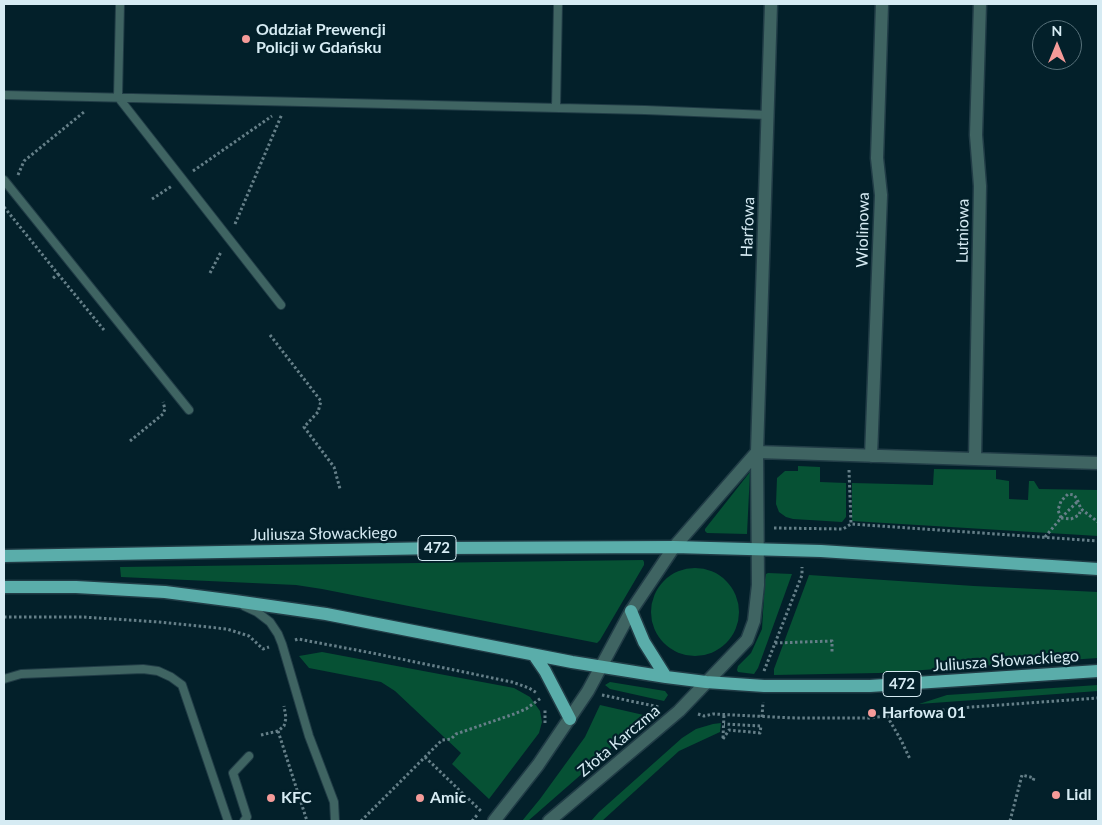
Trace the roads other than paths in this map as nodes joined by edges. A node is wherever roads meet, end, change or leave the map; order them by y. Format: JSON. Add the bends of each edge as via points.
{"nodes":[{"id":1,"x":120,"y":4,"type":"edge"},
{"id":2,"x":558,"y":4,"type":"edge"},
{"id":3,"x":771,"y":4,"type":"edge"},
{"id":4,"x":882,"y":4,"type":"edge"},
{"id":5,"x":980,"y":4,"type":"edge"},
{"id":6,"x":4,"y":95,"type":"edge"},
{"id":7,"x":118,"y":97,"type":"junction"},
{"id":8,"x":556,"y":108,"type":"junction"},
{"id":9,"x":768,"y":115,"type":"junction"},
{"id":10,"x":4,"y":180,"type":"edge"},
{"id":11,"x":281,"y":305,"type":"dead end"},
{"id":12,"x":189,"y":410,"type":"dead end"},
{"id":13,"x":757,"y":452,"type":"junction"},
{"id":14,"x":871,"y":456,"type":"junction"},
{"id":15,"x":974,"y":459,"type":"junction"},
{"id":16,"x":1098,"y":463,"type":"edge"},
{"id":17,"x":674,"y":547,"type":"junction"},
{"id":18,"x":758,"y":549,"type":"junction"},
{"id":19,"x":4,"y":556,"type":"edge"},
{"id":20,"x":1098,"y":569,"type":"edge"},
{"id":21,"x":4,"y":587,"type":"edge"},
{"id":22,"x":235,"y":602,"type":"junction"},
{"id":23,"x":631,"y":611,"type":"junction"},
{"id":24,"x":534,"y":655,"type":"junction"},
{"id":25,"x":602,"y":667,"type":"junction"},
{"id":26,"x":1098,"y":671,"type":"edge"},
{"id":27,"x":666,"y":677,"type":"junction"},
{"id":28,"x":4,"y":679,"type":"edge"},
{"id":29,"x":706,"y":682,"type":"junction"},
{"id":30,"x":570,"y":719,"type":"junction"},
{"id":31,"x":249,"y":756,"type":"dead end"},
{"id":32,"x":228,"y":821,"type":"edge"},
{"id":33,"x":244,"y":821,"type":"edge"},
{"id":34,"x":335,"y":821,"type":"edge"},
{"id":35,"x":494,"y":821,"type":"edge"},
{"id":36,"x":549,"y":821,"type":"edge"}],
"edges":[{"from":1,"to":7,"type":"lane"},
{"from":2,"to":8,"type":"lane"},
{"from":3,"to":9,"type":"street","name":"Harfowa"},
{"from":4,"to":14,"type":"street","name":"Wiolinowa","via":[[877,158],[881,195]]},
{"from":5,"to":15,"type":"street","name":"Lutniowa"},
{"from":6,"to":7,"type":"lane"},
{"from":7,"to":8,"type":"lane"},
{"from":7,"to":11,"type":"lane"},
{"from":8,"to":9,"type":"lane"},
{"from":9,"to":13,"type":"street","name":"Harfowa"},
{"from":10,"to":12,"type":"lane"},
{"from":13,"to":14,"type":"street"},
{"from":13,"to":17,"type":"street"},
{"from":13,"to":18,"type":"street","name":"Harfowa"},
{"from":14,"to":15,"type":"street"},
{"from":15,"to":16,"type":"street"},
{"from":17,"to":18,"type":"main road","number":"472"},
{"from":17,"to":19,"type":"main road","name":"Juliusza Słowackiego","number":"472"},
{"from":17,"to":23,"type":"street"},
{"from":18,"to":20,"type":"main road","number":"472"},
{"from":18,"to":29,"type":"street","via":[[754,621],[747,640]]},
{"from":21,"to":22,"type":"main road","number":"472","via":[[165,592]]},
{"from":22,"to":24,"type":"main road","number":"472","via":[[326,614]]},
{"from":22,"to":34,"type":"lane","via":[[257,612],[278,634],[309,736],[334,802]]},
{"from":23,"to":25,"type":"street"},
{"from":23,"to":27,"type":"main road","via":[[644,642]]},
{"from":24,"to":25,"type":"main road","number":"472"},
{"from":24,"to":30,"type":"main road"},
{"from":25,"to":27,"type":"main road","number":"472"},
{"from":25,"to":30,"type":"street"},
{"from":26,"to":29,"type":"main road","name":"Juliusza Słowackiego","number":"472","via":[[870,686],[764,686]]},
{"from":27,"to":29,"type":"main road","number":"472"},
{"from":28,"to":32,"type":"lane","via":[[22,674],[143,668],[172,677],[182,685]]},
{"from":29,"to":36,"type":"street","name":"Złota Karczma","via":[[679,711]]},
{"from":30,"to":35,"type":"street"},
{"from":31,"to":33,"type":"lane","via":[[233,773],[247,817]]}]}
